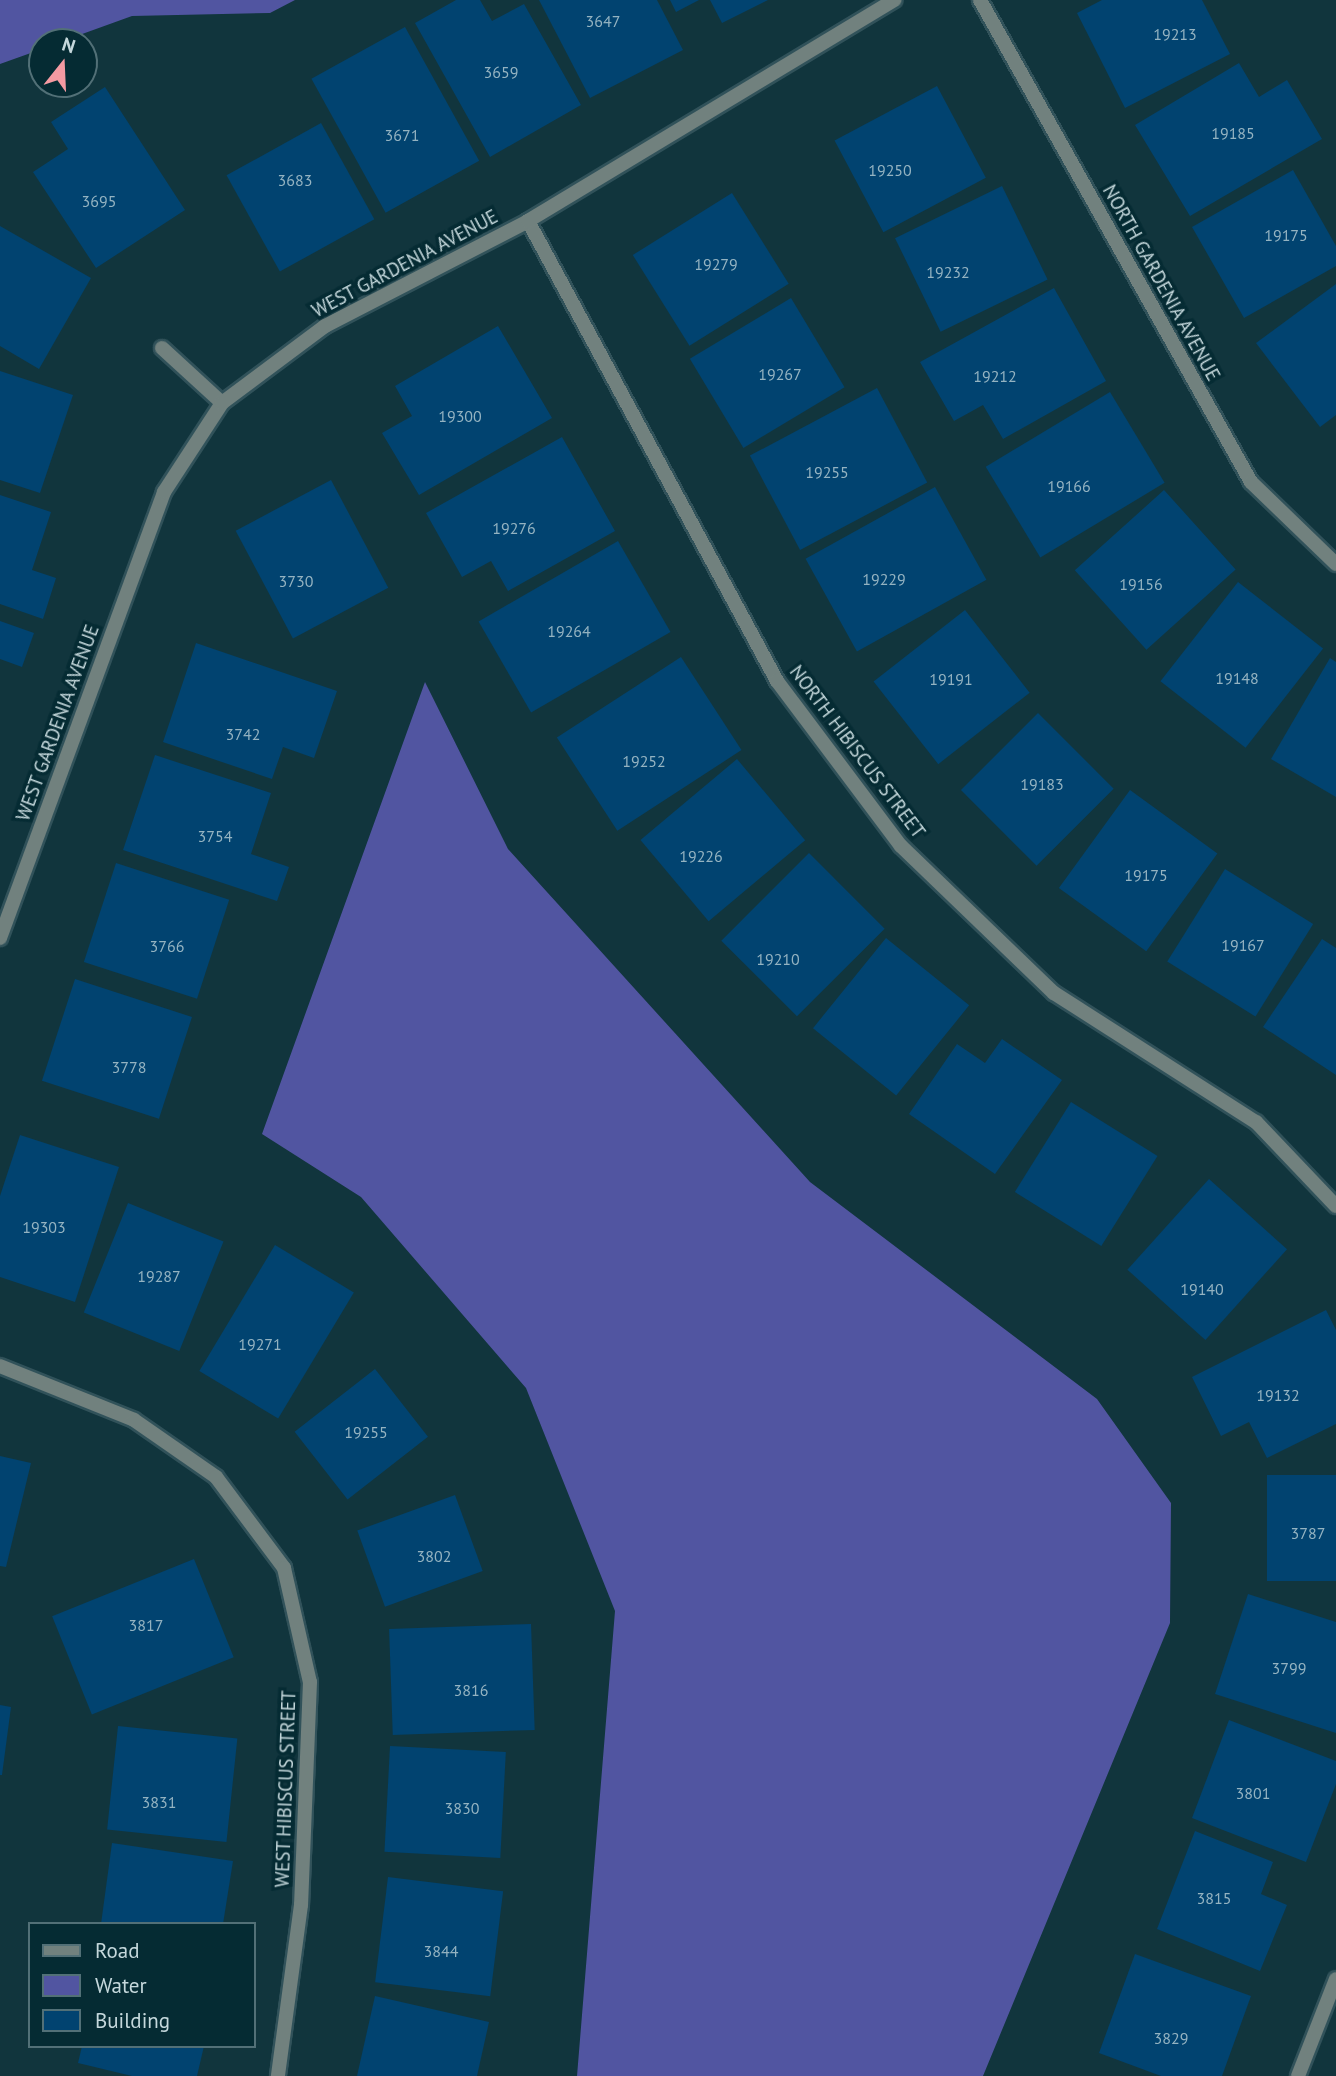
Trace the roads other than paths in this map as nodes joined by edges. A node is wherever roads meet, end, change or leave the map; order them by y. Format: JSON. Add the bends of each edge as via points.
{"nodes":[{"id":1,"x":894,"y":0,"type":"edge"},
{"id":2,"x":980,"y":0,"type":"edge"},
{"id":3,"x":528,"y":221,"type":"junction"},
{"id":4,"x":162,"y":348,"type":"dead end"},
{"id":5,"x":222,"y":403,"type":"junction"},
{"id":6,"x":1336,"y":564,"type":"edge"},
{"id":7,"x":0,"y":938,"type":"edge"},
{"id":8,"x":1336,"y":1206,"type":"edge"},
{"id":9,"x":0,"y":1366,"type":"edge"},
{"id":10,"x":1336,"y":1979,"type":"edge"},
{"id":11,"x":278,"y":2076,"type":"edge"},
{"id":12,"x":1298,"y":2076,"type":"edge"}],
"edges":[{"from":1,"to":3,"type":"street","name":"WEST GARDENIA AVENUE"},
{"from":2,"to":6,"type":"street","name":"NORTH GARDENIA AVENUE","via":[[1251,482]]},
{"from":3,"to":5,"type":"street","name":"WEST GARDENIA AVENUE","via":[[325,326]]},
{"from":3,"to":8,"type":"street","name":"NORTH HIBISCUS STREET","via":[[777,681],[901,846],[1055,993],[1256,1122]]},
{"from":4,"to":5,"type":"street"},
{"from":5,"to":7,"type":"street","name":"WEST GARDENIA AVENUE","via":[[164,492]]},
{"from":9,"to":11,"type":"street","name":"WEST HIBISCUS STREET","via":[[134,1420],[216,1477],[284,1568],[310,1682],[301,1905]]},
{"from":10,"to":12,"type":"street"}]}
